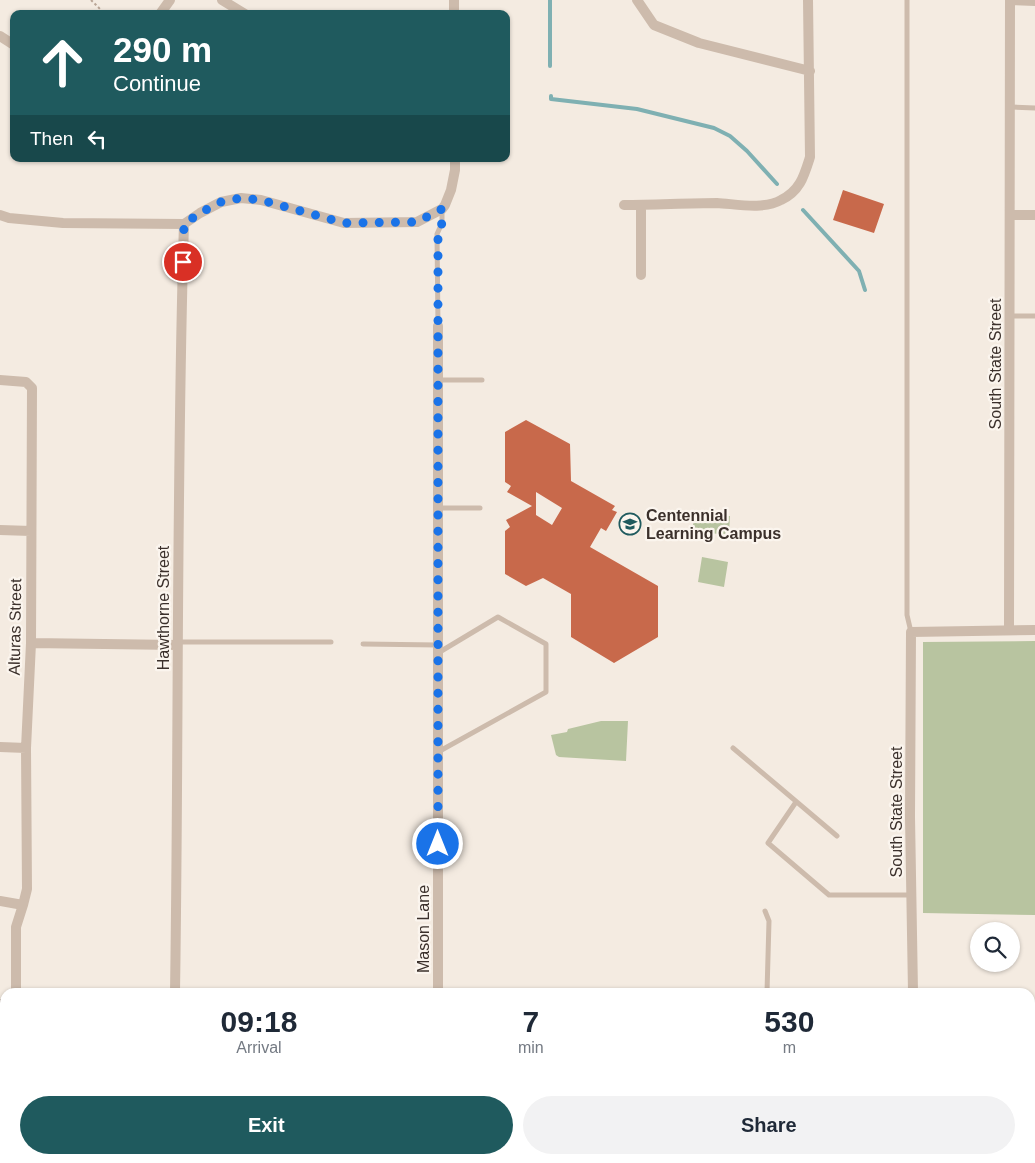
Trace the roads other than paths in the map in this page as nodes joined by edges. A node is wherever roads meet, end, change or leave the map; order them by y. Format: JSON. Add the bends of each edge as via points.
{"nodes":[{"id":1,"x":222,"y":0,"type":"edge"},
{"id":2,"x":637,"y":0,"type":"edge"},
{"id":3,"x":808,"y":0,"type":"edge"},
{"id":4,"x":907,"y":0,"type":"edge"},
{"id":5,"x":1010,"y":0,"type":"edge"},
{"id":6,"x":1035,"y":1,"type":"edge"},
{"id":7,"x":238,"y":10,"type":"edge"},
{"id":8,"x":810,"y":71,"type":"junction"},
{"id":9,"x":1010,"y":107,"type":"junction"},
{"id":10,"x":1035,"y":108,"type":"edge"},
{"id":11,"x":455,"y":162,"type":"edge"},
{"id":12,"x":624,"y":205,"type":"dead end"},
{"id":13,"x":641,"y":205,"type":"junction"},
{"id":14,"x":442,"y":209,"type":"junction"},
{"id":15,"x":0,"y":215,"type":"edge"},
{"id":16,"x":1010,"y":215,"type":"junction"},
{"id":17,"x":1035,"y":215,"type":"edge"},
{"id":18,"x":184,"y":224,"type":"junction"},
{"id":19,"x":641,"y":275,"type":"dead end"},
{"id":20,"x":1010,"y":316,"type":"junction"},
{"id":21,"x":1035,"y":316,"type":"edge"},
{"id":22,"x":438,"y":326,"type":"joint"},
{"id":23,"x":0,"y":380,"type":"edge"},
{"id":24,"x":438,"y":380,"type":"junction"},
{"id":25,"x":482,"y":380,"type":"dead end"},
{"id":26,"x":438,"y":508,"type":"junction"},
{"id":27,"x":480,"y":508,"type":"dead end"},
{"id":28,"x":0,"y":530,"type":"edge"},
{"id":29,"x":31,"y":531,"type":"junction"},
{"id":30,"x":1008,"y":630,"type":"junction"},
{"id":31,"x":1035,"y":630,"type":"edge"},
{"id":32,"x":911,"y":632,"type":"junction"},
{"id":33,"x":331,"y":642,"type":"dead end"},
{"id":34,"x":31,"y":644,"type":"junction"},
{"id":35,"x":177,"y":644,"type":"junction"},
{"id":36,"x":363,"y":644,"type":"dead end"},
{"id":37,"x":438,"y":649,"type":"junction"},
{"id":38,"x":0,"y":747,"type":"edge"},
{"id":39,"x":26,"y":748,"type":"junction"},
{"id":40,"x":733,"y":748,"type":"dead end"},
{"id":41,"x":438,"y":752,"type":"junction"},
{"id":42,"x":796,"y":802,"type":"junction"},
{"id":43,"x":837,"y":836,"type":"dead end"},
{"id":44,"x":912,"y":895,"type":"junction"},
{"id":45,"x":0,"y":901,"type":"edge"},
{"id":46,"x":23,"y":905,"type":"junction"},
{"id":47,"x":765,"y":911,"type":"dead end"},
{"id":48,"x":16,"y":988,"type":"edge"},
{"id":49,"x":176,"y":988,"type":"edge"},
{"id":50,"x":438,"y":988,"type":"edge"},
{"id":51,"x":767,"y":988,"type":"edge"},
{"id":52,"x":913,"y":988,"type":"edge"}],
"edges":[{"from":1,"to":7,"type":"street"},
{"from":2,"to":8,"type":"street","via":[[654,25],[700,43]]},
{"from":3,"to":8,"type":"street"},
{"from":4,"to":32,"type":"lane","name":"South State Street","via":[[907,615]]},
{"from":5,"to":6,"type":"street"},
{"from":5,"to":9,"type":"street","name":"South State Street"},
{"from":8,"to":13,"type":"street","via":[[810,157],[796,190],[780,201],[756,206],[716,203]]},
{"from":9,"to":10,"type":"lane"},
{"from":9,"to":16,"type":"street","name":"South State Street"},
{"from":11,"to":14,"type":"street","via":[[451,190]]},
{"from":12,"to":13,"type":"street"},
{"from":13,"to":19,"type":"street"},
{"from":14,"to":18,"type":"street","via":[[417,222],[344,223],[261,200],[241,198],[221,202]]},
{"from":14,"to":22,"type":"lane","via":[[438,234]]},
{"from":15,"to":18,"type":"street","via":[[63,223]]},
{"from":16,"to":17,"type":"street"},
{"from":16,"to":20,"type":"street","name":"South State Street"},
{"from":18,"to":35,"type":"street","name":"Hawthorne Street"},
{"from":20,"to":21,"type":"lane"},
{"from":20,"to":30,"type":"street","name":"South State Street"},
{"from":22,"to":24,"type":"street","name":"Mason Lane"},
{"from":23,"to":29,"type":"street","name":"Alturas Street","via":[[26,382],[32,388]]},
{"from":24,"to":25,"type":"lane"},
{"from":24,"to":26,"type":"street","name":"Mason Lane"},
{"from":26,"to":27,"type":"lane"},
{"from":26,"to":37,"type":"street","name":"Mason Lane"},
{"from":28,"to":29,"type":"street"},
{"from":29,"to":34,"type":"street","name":"Alturas Street"},
{"from":30,"to":31,"type":"street"},
{"from":30,"to":32,"type":"street"},
{"from":32,"to":44,"type":"street","name":"South State Street"},
{"from":33,"to":35,"type":"lane"},
{"from":34,"to":35,"type":"street"},
{"from":34,"to":39,"type":"street","name":"Alturas Street"},
{"from":35,"to":49,"type":"street","name":"Hawthorne Street"},
{"from":36,"to":37,"type":"lane"},
{"from":37,"to":41,"type":"street","name":"Mason Lane"},
{"from":37,"to":41,"type":"lane","via":[[498,617],[546,644],[546,692]]},
{"from":38,"to":39,"type":"street"},
{"from":39,"to":46,"type":"street","name":"Alturas Street","via":[[27,889]]},
{"from":40,"to":42,"type":"lane"},
{"from":41,"to":50,"type":"street","name":"Mason Lane"},
{"from":42,"to":43,"type":"lane"},
{"from":42,"to":44,"type":"lane","via":[[768,843],[829,895]]},
{"from":44,"to":52,"type":"street","name":"South State Street"},
{"from":45,"to":46,"type":"street"},
{"from":46,"to":48,"type":"street","name":"Alturas Street","via":[[16,927]]},
{"from":47,"to":51,"type":"lane","via":[[770,921]]}]}
